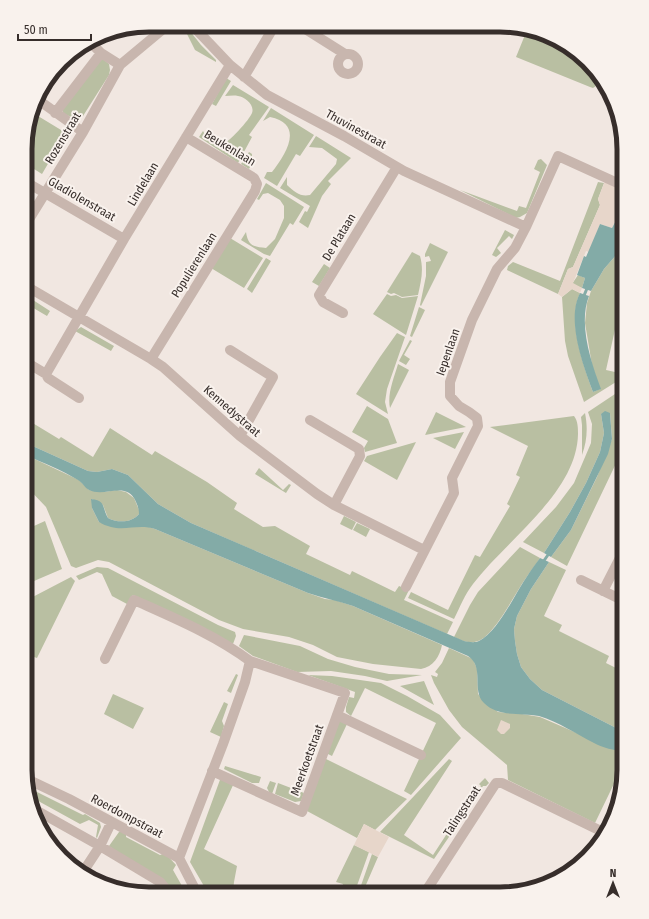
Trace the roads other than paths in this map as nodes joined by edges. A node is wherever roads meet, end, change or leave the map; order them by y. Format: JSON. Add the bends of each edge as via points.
{"nodes":[{"id":1,"x":160,"y":32,"type":"edge"},
{"id":2,"x":199,"y":32,"type":"edge"},
{"id":3,"x":271,"y":32,"type":"edge"},
{"id":4,"x":310,"y":32,"type":"edge"},
{"id":5,"x":94,"y":46,"type":"edge"},
{"id":6,"x":101,"y":53,"type":"junction"},
{"id":7,"x":346,"y":54,"type":"dead end"},
{"id":8,"x":120,"y":65,"type":"junction"},
{"id":9,"x":230,"y":65,"type":"junction"},
{"id":10,"x":244,"y":77,"type":"junction"},
{"id":11,"x":41,"y":104,"type":"edge"},
{"id":12,"x":55,"y":113,"type":"junction"},
{"id":13,"x":83,"y":132,"type":"junction"},
{"id":14,"x":186,"y":137,"type":"junction"},
{"id":15,"x":397,"y":167,"type":"junction"},
{"id":16,"x":617,"y":183,"type":"edge"},
{"id":17,"x":257,"y":184,"type":"joint"},
{"id":18,"x":32,"y":185,"type":"edge"},
{"id":19,"x":45,"y":193,"type":"junction"},
{"id":20,"x":32,"y":214,"type":"edge"},
{"id":21,"x":526,"y":227,"type":"junction"},
{"id":22,"x":124,"y":239,"type":"junction"},
{"id":23,"x":32,"y":289,"type":"edge"},
{"id":24,"x":344,"y":313,"type":"dead end"},
{"id":25,"x":79,"y":316,"type":"junction"},
{"id":26,"x":230,"y":350,"type":"dead end"},
{"id":27,"x":151,"y":359,"type":"junction"},
{"id":28,"x":32,"y":366,"type":"edge"},
{"id":29,"x":46,"y":374,"type":"junction"},
{"id":30,"x":79,"y":398,"type":"dead end"},
{"id":31,"x":310,"y":420,"type":"dead end"},
{"id":32,"x":240,"y":436,"type":"junction"},
{"id":33,"x":334,"y":505,"type":"junction"},
{"id":34,"x":424,"y":550,"type":"junction"},
{"id":35,"x":617,"y":564,"type":"edge"},
{"id":36,"x":581,"y":580,"type":"dead end"},
{"id":37,"x":406,"y":587,"type":"dead end"},
{"id":38,"x":603,"y":591,"type":"junction"},
{"id":39,"x":617,"y":598,"type":"edge"},
{"id":40,"x":105,"y":659,"type":"dead end"},
{"id":41,"x":250,"y":661,"type":"junction"},
{"id":42,"x":337,"y":715,"type":"junction"},
{"id":43,"x":421,"y":755,"type":"dead end"},
{"id":44,"x":212,"y":771,"type":"junction"},
{"id":45,"x":33,"y":782,"type":"edge"},
{"id":46,"x":40,"y":812,"type":"edge"},
{"id":47,"x":111,"y":823,"type":"junction"},
{"id":48,"x":600,"y":830,"type":"edge"},
{"id":49,"x":100,"y":846,"type":"junction"},
{"id":50,"x":179,"y":858,"type":"junction"},
{"id":51,"x":86,"y":868,"type":"edge"},
{"id":52,"x":164,"y":887,"type":"edge"},
{"id":53,"x":194,"y":887,"type":"edge"},
{"id":54,"x":429,"y":887,"type":"edge"}],
"edges":[{"from":1,"to":8,"type":"street","name":"Rozenstraat"},
{"from":2,"to":9,"type":"street","name":"Thuvinestraat"},
{"from":3,"to":10,"type":"street"},
{"from":4,"to":7,"type":"street"},
{"from":5,"to":6,"type":"street"},
{"from":6,"to":8,"type":"street"},
{"from":6,"to":12,"type":"street","name":"Rozenstraat"},
{"from":8,"to":13,"type":"street","name":"Rozenstraat"},
{"from":9,"to":10,"type":"street","name":"Thuvinestraat"},
{"from":9,"to":14,"type":"street","name":"Lindelaan"},
{"from":10,"to":15,"type":"street","name":"Thuvinestraat","via":[[267,95]]},
{"from":11,"to":12,"type":"street"},
{"from":12,"to":13,"type":"street"},
{"from":13,"to":19,"type":"street","name":"Rozenstraat"},
{"from":14,"to":17,"type":"street","name":"Beukenlaan","via":[[254,178]]},
{"from":14,"to":22,"type":"street","name":"Lindelaan"},
{"from":15,"to":21,"type":"street","name":"Thuvinestraat"},
{"from":15,"to":24,"type":"street","name":"De Plataan","via":[[319,295],[324,302]]},
{"from":16,"to":21,"type":"street","name":"Iepenlaan","via":[[556,160]]},
{"from":17,"to":27,"type":"street","name":"Populierenlaan"},
{"from":18,"to":19,"type":"street","name":"Gladiolenstraat"},
{"from":19,"to":20,"type":"street","name":"Rozenstraat"},
{"from":19,"to":22,"type":"street","name":"Gladiolenstraat"},
{"from":21,"to":34,"type":"street","name":"Iepenlaan","via":[[515,248],[497,269],[472,320],[450,382],[450,396],[476,418],[478,426],[452,478],[454,493]]},
{"from":22,"to":25,"type":"street","name":"Lindelaan"},
{"from":23,"to":25,"type":"street","name":"Kennedystraat"},
{"from":25,"to":27,"type":"street","name":"Kennedystraat"},
{"from":25,"to":29,"type":"street","name":"Lindelaan"},
{"from":26,"to":32,"type":"street","via":[[273,377]]},
{"from":27,"to":32,"type":"street","name":"Kennedystraat"},
{"from":28,"to":29,"type":"street"},
{"from":29,"to":30,"type":"street","via":[[48,378]]},
{"from":31,"to":33,"type":"street","via":[[359,449],[360,456]]},
{"from":32,"to":33,"type":"street","name":"Kennedystraat"},
{"from":33,"to":34,"type":"street","name":"Kennedystraat"},
{"from":34,"to":37,"type":"street","name":"Iepenlaan"},
{"from":35,"to":38,"type":"street"},
{"from":36,"to":38,"type":"street"},
{"from":38,"to":39,"type":"street"},
{"from":40,"to":41,"type":"street","name":"Meerkoetstraat","via":[[134,600],[213,638]]},
{"from":41,"to":42,"type":"street","name":"Meerkoetstraat","via":[[346,693]]},
{"from":41,"to":44,"type":"street","via":[[245,682]]},
{"from":42,"to":43,"type":"street","name":"Meerkoetstraat"},
{"from":42,"to":44,"type":"street","name":"Meerkoetstraat","via":[[302,812]]},
{"from":44,"to":50,"type":"street"},
{"from":45,"to":47,"type":"street","name":"Roerdompstraat"},
{"from":46,"to":49,"type":"street"},
{"from":47,"to":49,"type":"street"},
{"from":47,"to":50,"type":"street","name":"Roerdompstraat"},
{"from":48,"to":54,"type":"street","name":"Talingstraat","via":[[502,783],[496,784]]},
{"from":49,"to":51,"type":"street"},
{"from":49,"to":52,"type":"street","via":[[160,882]]},
{"from":50,"to":53,"type":"street"}]}
